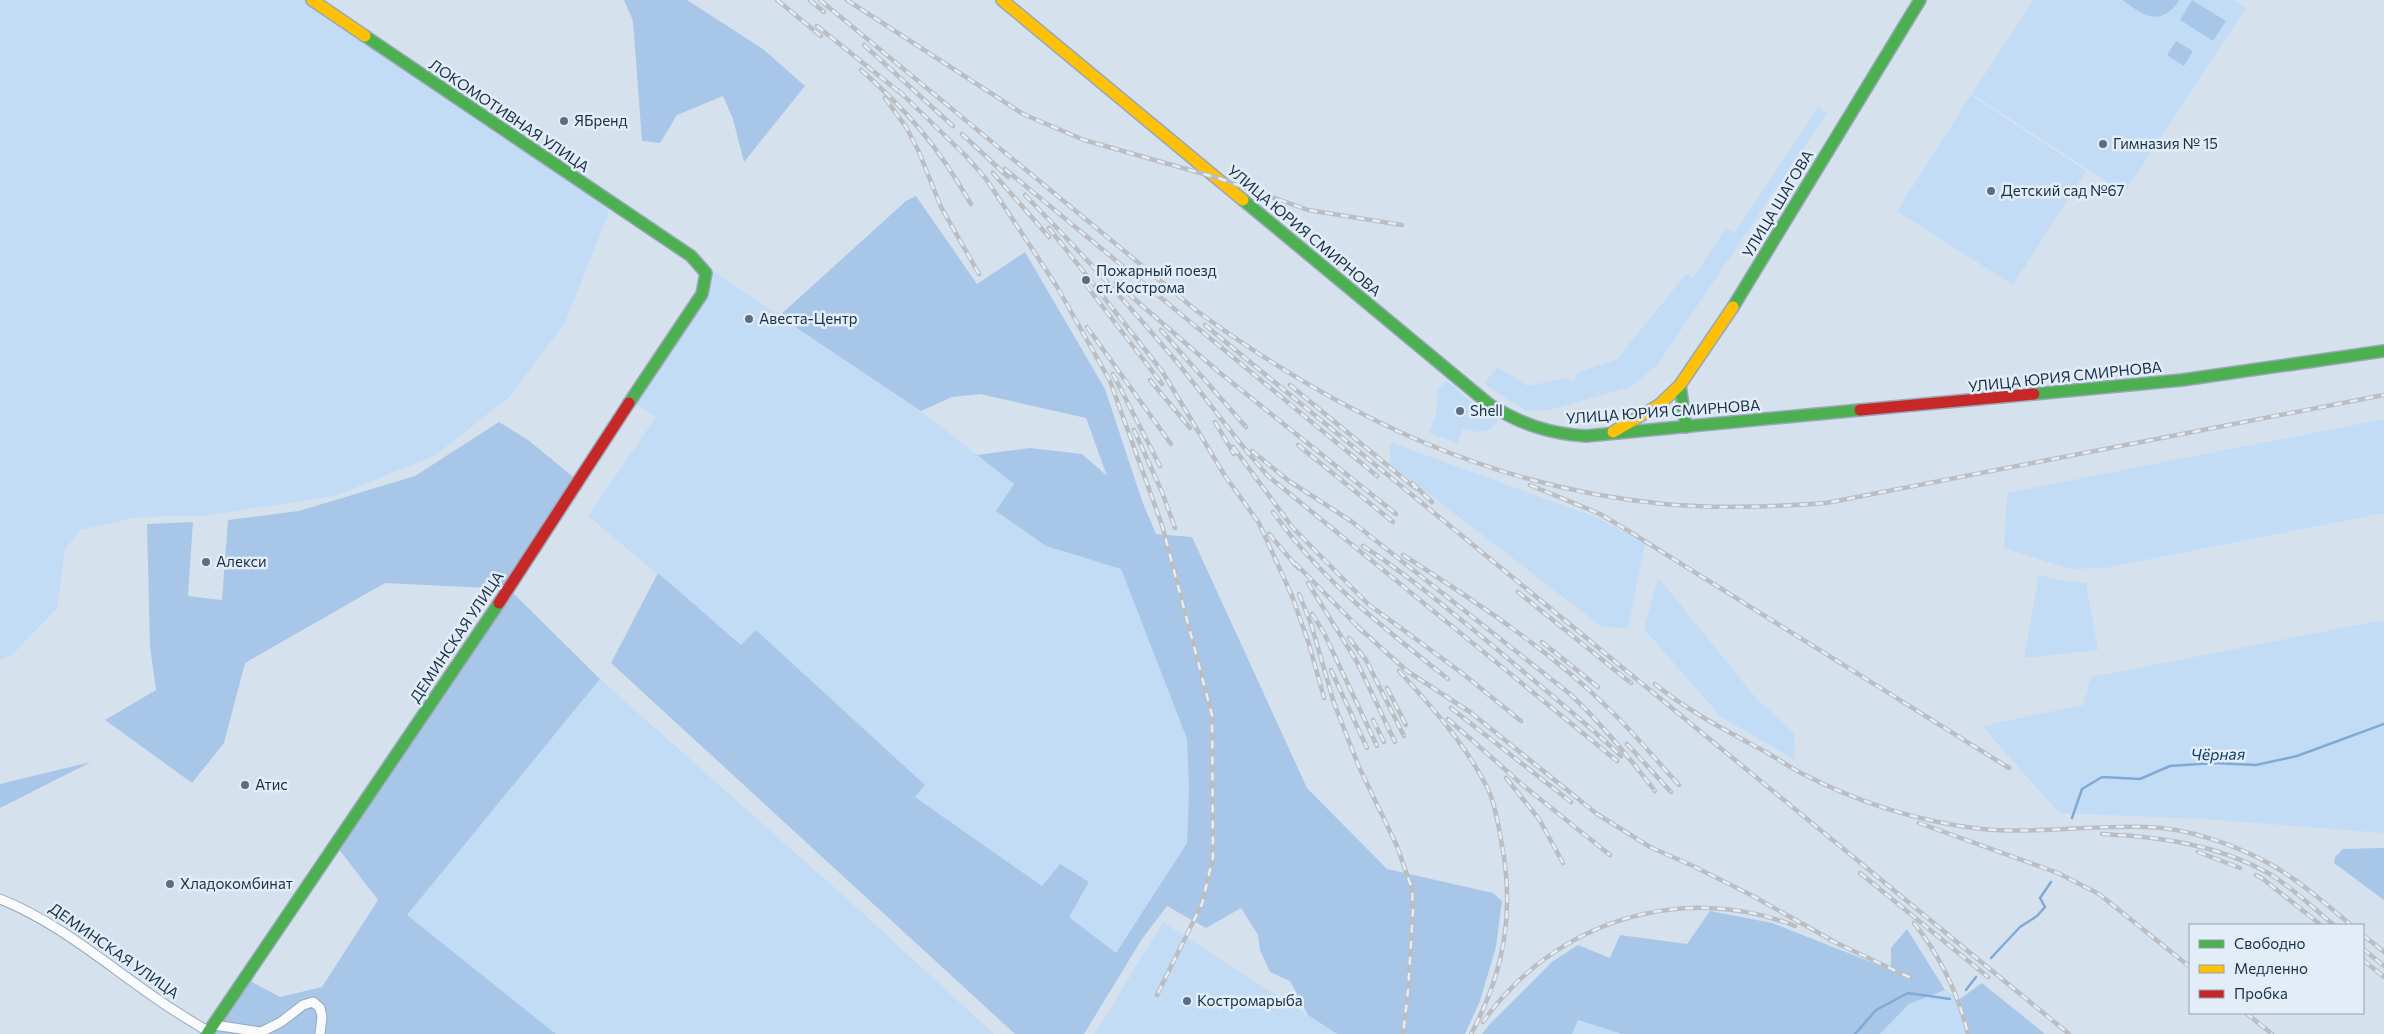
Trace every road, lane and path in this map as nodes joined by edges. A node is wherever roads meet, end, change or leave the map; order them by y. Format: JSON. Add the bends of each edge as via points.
{"nodes":[{"id":1,"x":312,"y":0,"type":"edge"},
{"id":2,"x":1002,"y":0,"type":"edge"},
{"id":3,"x":1920,"y":0,"type":"edge"},
{"id":4,"x":691,"y":256,"type":"joint"},
{"id":5,"x":2384,"y":351,"type":"edge"},
{"id":6,"x":1680,"y":385,"type":"junction"},
{"id":7,"x":1686,"y":427,"type":"junction"},
{"id":8,"x":1609,"y":434,"type":"junction"},
{"id":9,"x":0,"y":899,"type":"edge"},
{"id":10,"x":210,"y":1030,"type":"edge"},
{"id":11,"x":320,"y":1034,"type":"edge"}],
"edges":[{"from":1,"to":4,"type":"main road","name":"ЛОКОМОТИВНАЯ УЛИЦА"},
{"from":2,"to":8,"type":"main road","name":"УЛИЦА ЮРИЯ СМИРНОВА","via":[[1490,405],[1528,427],[1545,432],[1566,436]]},
{"from":3,"to":6,"type":"main road","name":"УЛИЦА ШАГОВА","via":[[1738,300]]},
{"from":4,"to":10,"type":"main road","name":"ДЕМИНСКАЯ УЛИЦА","via":[[706,273],[702,294],[509,589]]},
{"from":5,"to":7,"type":"main road","name":"УЛИЦА ЮРИЯ СМИРНОВА","via":[[2182,380]]},
{"from":6,"to":7,"type":"main road"},
{"from":6,"to":8,"type":"main road","name":"УЛИЦА ШАГОВА","via":[[1659,405]]},
{"from":7,"to":8,"type":"main road","name":"УЛИЦА ЮРИЯ СМИРНОВА"},
{"from":9,"to":10,"type":"street","name":"ДЕМИНСКАЯ УЛИЦА","via":[[51,924],[157,999]]},
{"from":10,"to":11,"type":"street","via":[[261,1032],[312,1002],[320,1008]]}]}
